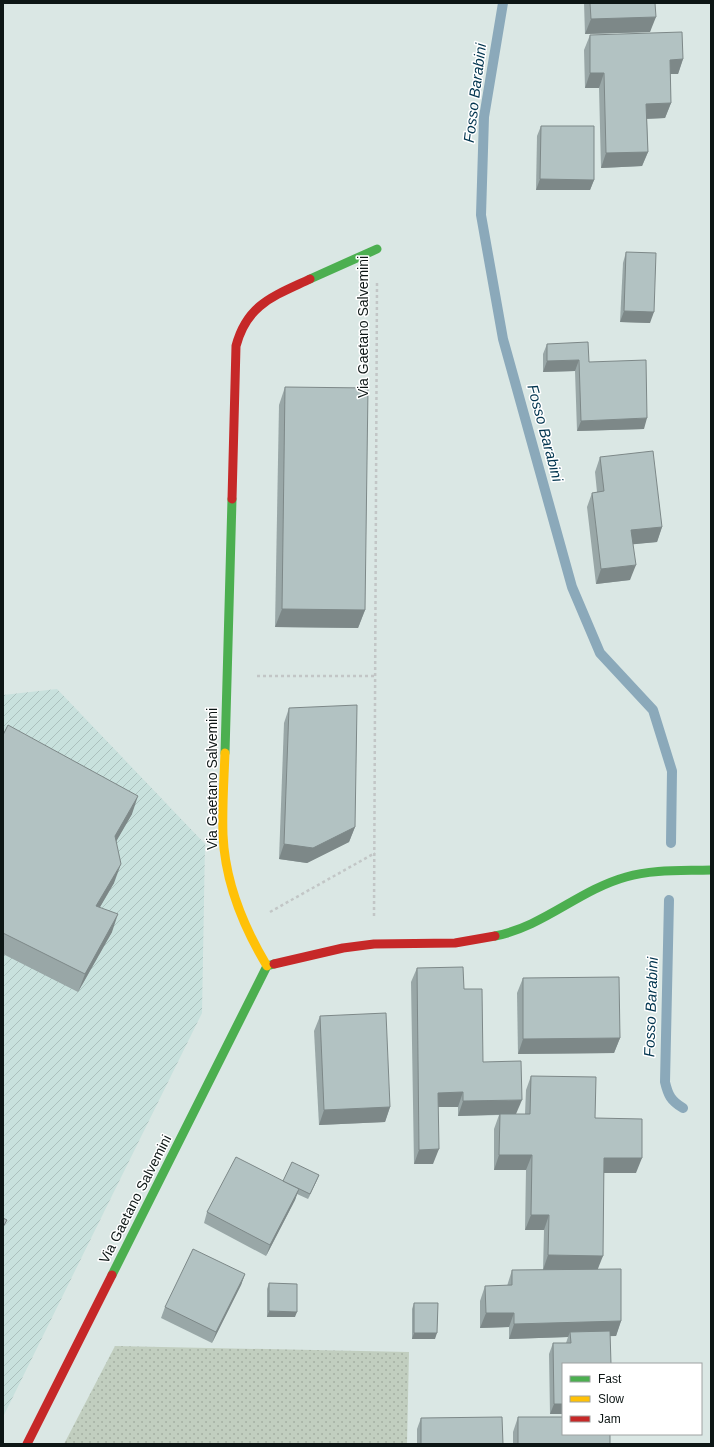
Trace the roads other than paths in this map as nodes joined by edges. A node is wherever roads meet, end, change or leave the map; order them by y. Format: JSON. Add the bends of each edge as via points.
{"nodes":[{"id":1,"x":377,"y":249,"type":"road end"},
{"id":2,"x":711,"y":870,"type":"edge"},
{"id":3,"x":267,"y":966,"type":"junction"},
{"id":4,"x":27,"y":1444,"type":"edge"}],
"edges":[{"from":1,"to":3,"type":"street","name":"Via Gaetano Salvemini","via":[[271,296],[252,311],[239,333],[234,360],[224,851],[232,894],[245,926]]},
{"from":2,"to":3,"type":"street","via":[[645,873],[625,878],[594,890],[537,922],[500,935],[455,943],[374,944],[343,948]]},
{"from":3,"to":4,"type":"street","name":"Via Gaetano Salvemini"}]}
